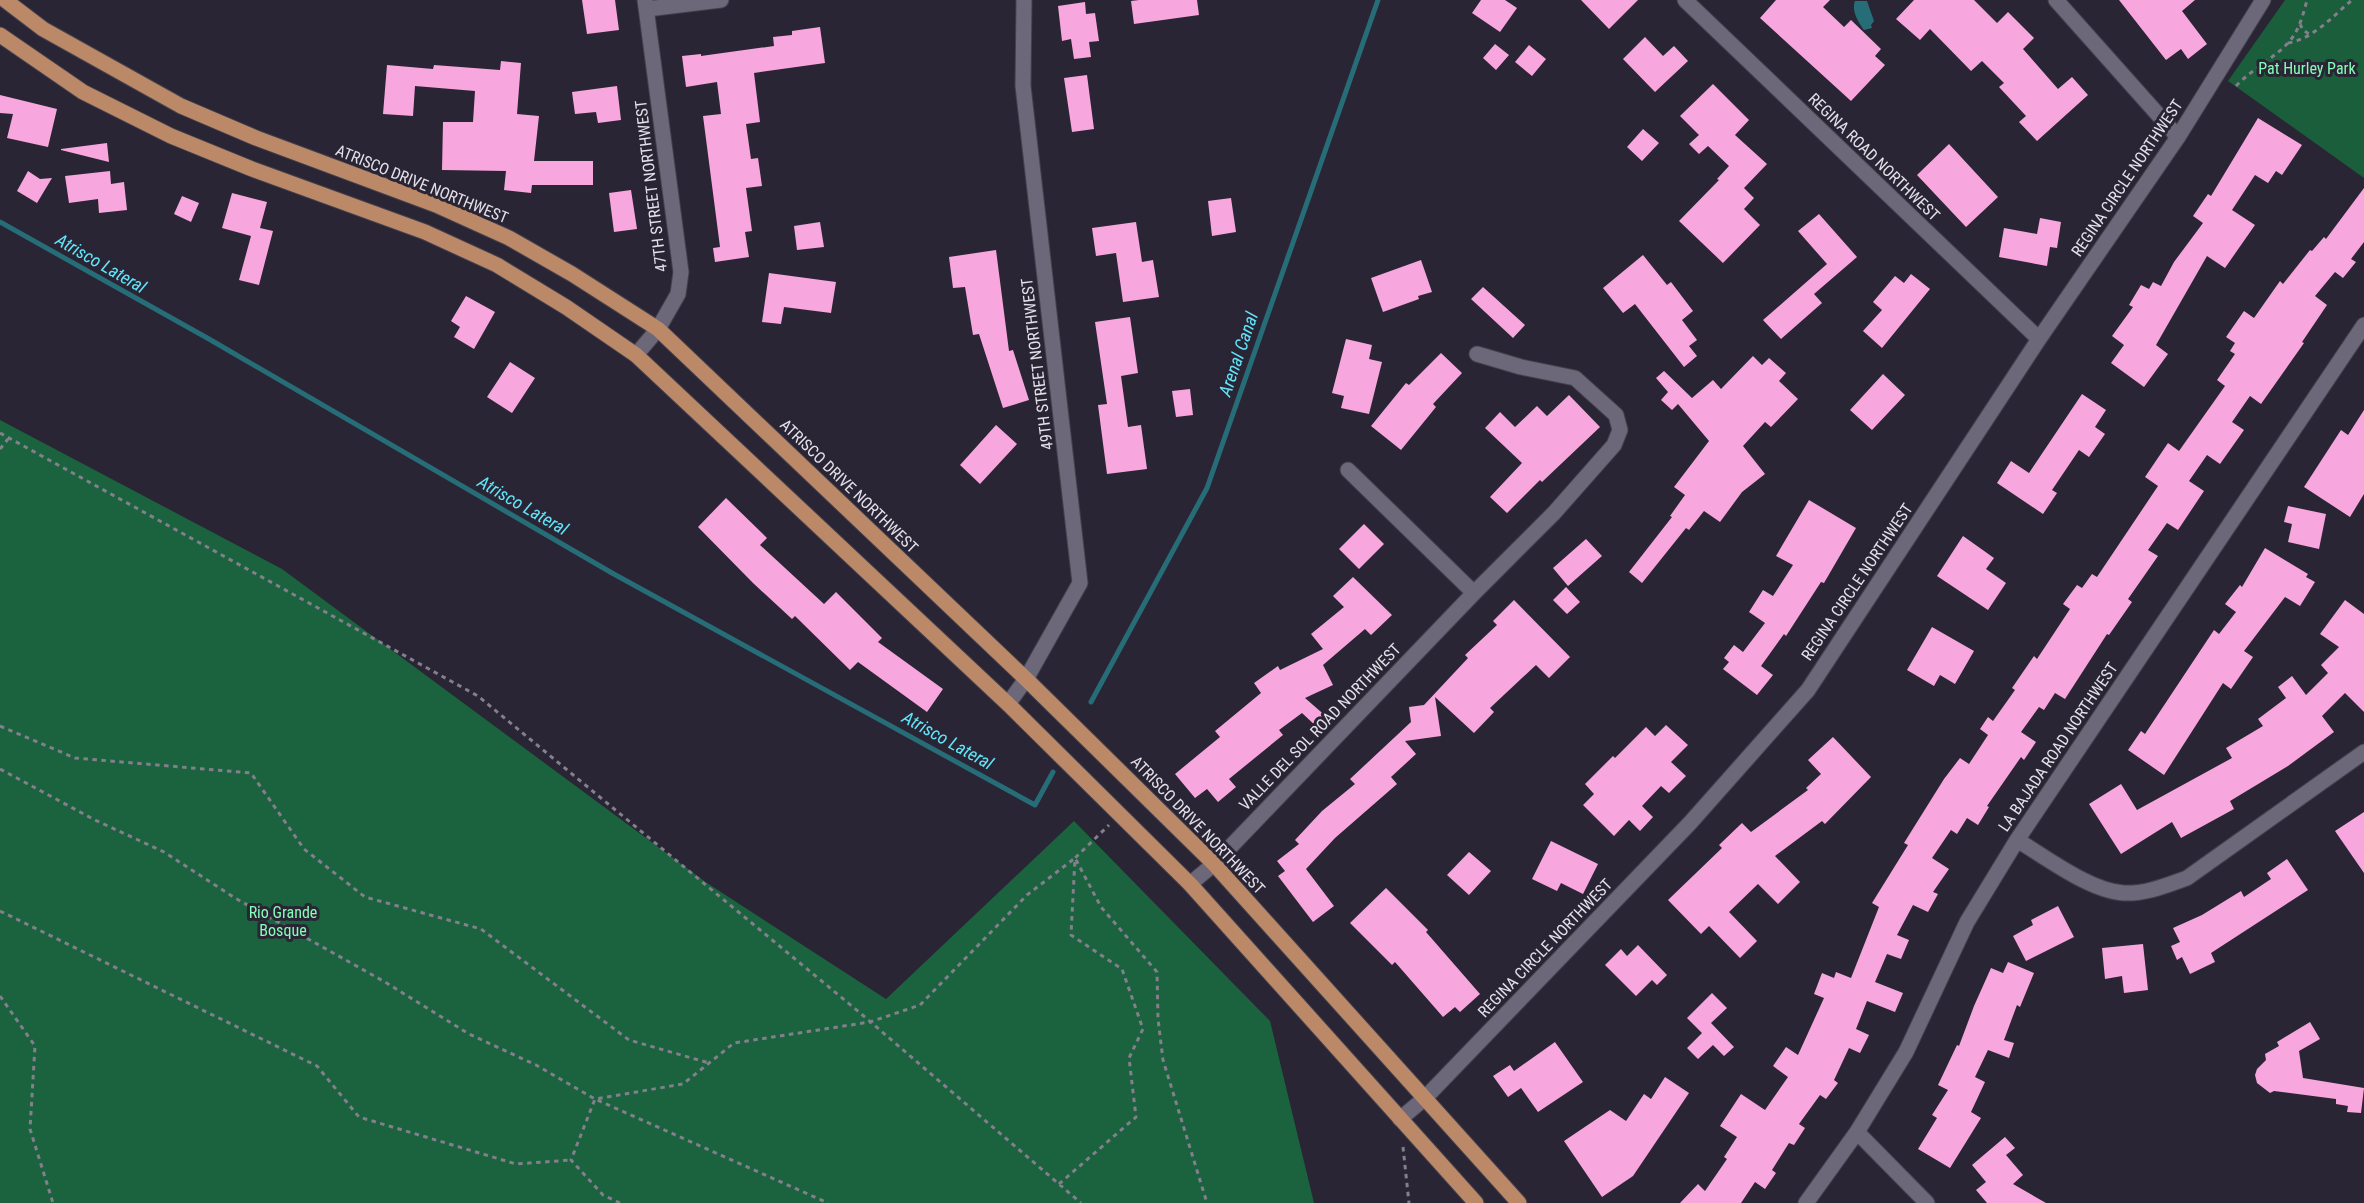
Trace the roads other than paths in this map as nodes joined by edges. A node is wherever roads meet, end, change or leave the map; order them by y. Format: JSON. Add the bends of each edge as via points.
{"nodes":[{"id":1,"x":5,"y":0,"type":"edge"},
{"id":2,"x":721,"y":0,"type":"edge"},
{"id":3,"x":1024,"y":0,"type":"edge"},
{"id":4,"x":1685,"y":0,"type":"edge"},
{"id":5,"x":2056,"y":0,"type":"edge"},
{"id":6,"x":2263,"y":0,"type":"edge"},
{"id":7,"x":646,"y":5,"type":"edge"},
{"id":8,"x":0,"y":35,"type":"edge"},
{"id":9,"x":2178,"y":137,"type":"junction"},
{"id":10,"x":2364,"y":324,"type":"edge"},
{"id":11,"x":658,"y":329,"type":"junction"},
{"id":12,"x":2039,"y":339,"type":"junction"},
{"id":13,"x":1477,"y":354,"type":"dead end"},
{"id":14,"x":636,"y":355,"type":"junction"},
{"id":15,"x":1348,"y":470,"type":"dead end"},
{"id":16,"x":1474,"y":593,"type":"junction"},
{"id":17,"x":1026,"y":679,"type":"junction"},
{"id":18,"x":1008,"y":704,"type":"junction"},
{"id":19,"x":2364,"y":752,"type":"edge"},
{"id":20,"x":2018,"y":840,"type":"junction"},
{"id":21,"x":1214,"y":864,"type":"junction"},
{"id":22,"x":1190,"y":884,"type":"junction"},
{"id":23,"x":1425,"y":1098,"type":"junction"},
{"id":24,"x":1400,"y":1119,"type":"junction"},
{"id":25,"x":1857,"y":1132,"type":"junction"},
{"id":26,"x":1476,"y":1203,"type":"edge"},
{"id":27,"x":1519,"y":1203,"type":"edge"},
{"id":28,"x":1806,"y":1203,"type":"edge"},
{"id":29,"x":1927,"y":1203,"type":"edge"}],
"edges":[{"from":1,"to":11,"type":"main road","name":"ATRISCO DRIVE NORTHWEST","via":[[43,29],[181,106],[436,205],[508,238]]},
{"from":2,"to":7,"type":"street"},
{"from":3,"to":17,"type":"street","name":"49TH STREET NORTHWEST","via":[[1023,86],[1080,583]]},
{"from":4,"to":12,"type":"street","name":"REGINA ROAD NORTHWEST"},
{"from":5,"to":9,"type":"street"},
{"from":6,"to":9,"type":"street","name":"REGINA CIRCLE NORTHWEST"},
{"from":7,"to":11,"type":"street","name":"47TH STREET NORTHWEST","via":[[681,272],[678,294]]},
{"from":8,"to":14,"type":"main road","via":[[83,92],[171,136],[425,232],[497,265]]},
{"from":9,"to":12,"type":"street","name":"REGINA CIRCLE NORTHWEST"},
{"from":10,"to":20,"type":"street","name":"LA BAJADA ROAD NORTHWEST"},
{"from":11,"to":14,"type":"street","name":"47TH STREET NORTHWEST"},
{"from":11,"to":17,"type":"main road","name":"ATRISCO DRIVE NORTHWEST"},
{"from":12,"to":23,"type":"street","name":"REGINA CIRCLE NORTHWEST","via":[[1808,690],[1690,823]]},
{"from":13,"to":16,"type":"street","name":"VALLE DEL SOL ROAD NORTHWEST","via":[[1521,368],[1575,378],[1616,415],[1620,430],[1614,445],[1554,513]]},
{"from":14,"to":18,"type":"main road"},
{"from":15,"to":16,"type":"street"},
{"from":16,"to":21,"type":"street","name":"VALLE DEL SOL ROAD NORTHWEST"},
{"from":17,"to":18,"type":"street","name":"49TH STREET NORTHWEST"},
{"from":17,"to":21,"type":"main road","name":"ATRISCO DRIVE NORTHWEST"},
{"from":18,"to":22,"type":"main road"},
{"from":19,"to":20,"type":"street","via":[[2187,878],[2159,888],[2124,893],[2094,885]]},
{"from":20,"to":25,"type":"street","name":"LA BAJADA ROAD NORTHWEST","via":[[1966,922],[1906,1052]]},
{"from":21,"to":22,"type":"street","name":"VALLE DEL SOL ROAD NORTHWEST"},
{"from":21,"to":23,"type":"main road","name":"ATRISCO DRIVE NORTHWEST"},
{"from":22,"to":24,"type":"main road"},
{"from":23,"to":24,"type":"street","name":"REGINA CIRCLE NORTHWEST"},
{"from":23,"to":27,"type":"main road","name":"ATRISCO DRIVE NORTHWEST"},
{"from":24,"to":26,"type":"main road"},
{"from":25,"to":28,"type":"street","name":"LA BAJADA ROAD NORTHWEST"},
{"from":25,"to":29,"type":"street"}]}
